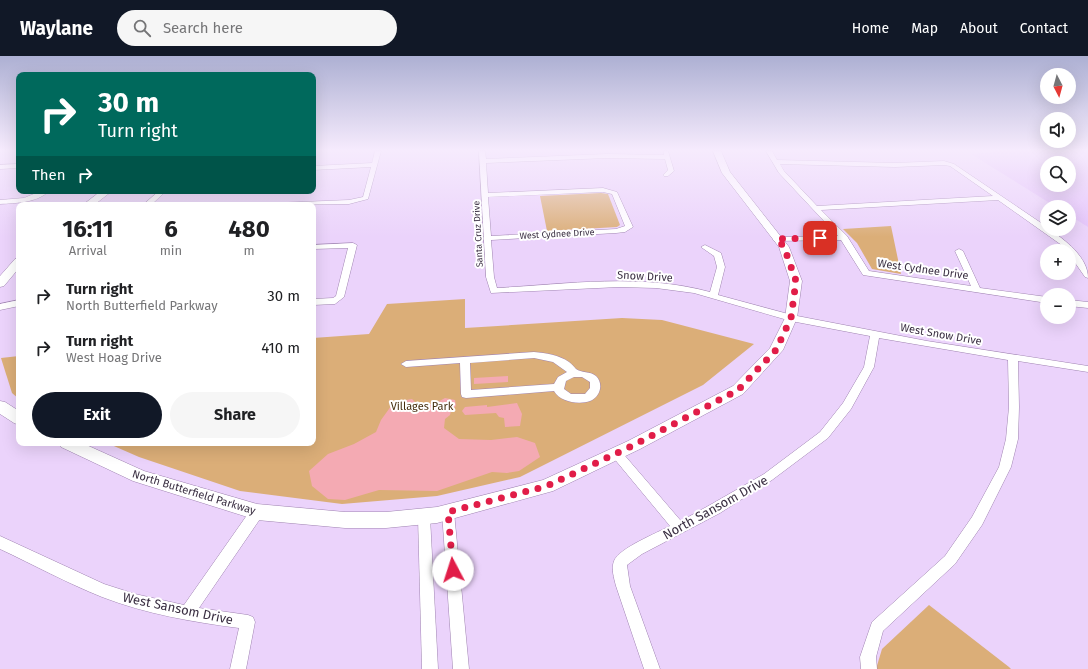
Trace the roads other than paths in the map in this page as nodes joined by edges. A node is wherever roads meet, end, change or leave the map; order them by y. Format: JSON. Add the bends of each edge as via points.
{"nodes":[{"id":1,"x":371,"y":180,"type":"edge"},
{"id":2,"x":485,"y":180,"type":"edge"},
{"id":3,"x":731,"y":180,"type":"edge"},
{"id":4,"x":788,"y":180,"type":"edge"},
{"id":5,"x":973,"y":180,"type":"edge"},
{"id":6,"x":42,"y":194,"type":"edge"},
{"id":7,"x":102,"y":194,"type":"edge"},
{"id":8,"x":160,"y":194,"type":"edge"},
{"id":9,"x":486,"y":195,"type":"junction"},
{"id":10,"x":999,"y":198,"type":"junction"},
{"id":11,"x":0,"y":202,"type":"edge"},
{"id":12,"x":92,"y":202,"type":"edge"},
{"id":13,"x":150,"y":202,"type":"edge"},
{"id":14,"x":316,"y":203,"type":"edge"},
{"id":15,"x":815,"y":208,"type":"junction"},
{"id":16,"x":488,"y":238,"type":"junction"},
{"id":17,"x":844,"y":238,"type":"junction"},
{"id":18,"x":777,"y":239,"type":"junction"},
{"id":19,"x":316,"y":247,"type":"edge"},
{"id":20,"x":705,"y":247,"type":"dead end"},
{"id":21,"x":959,"y":252,"type":"dead end"},
{"id":22,"x":16,"y":264,"type":"edge"},
{"id":23,"x":1088,"y":275,"type":"edge"},
{"id":24,"x":0,"y":283,"type":"edge"},
{"id":25,"x":976,"y":290,"type":"junction"},
{"id":26,"x":494,"y":291,"type":"joint"},
{"id":27,"x":713,"y":296,"type":"junction"},
{"id":28,"x":1040,"y":299,"type":"edge"},
{"id":29,"x":316,"y":302,"type":"edge"},
{"id":30,"x":16,"y":304,"type":"edge"},
{"id":31,"x":1076,"y":304,"type":"edge"},
{"id":32,"x":1088,"y":305,"type":"edge"},
{"id":33,"x":0,"y":307,"type":"edge"},
{"id":34,"x":791,"y":318,"type":"junction"},
{"id":35,"x":876,"y":334,"type":"junction"},
{"id":36,"x":1014,"y":358,"type":"junction"},
{"id":37,"x":465,"y":360,"type":"junction"},
{"id":38,"x":406,"y":364,"type":"dead end"},
{"id":39,"x":1088,"y":369,"type":"edge"},
{"id":40,"x":574,"y":373,"type":"junction"},
{"id":41,"x":558,"y":387,"type":"junction"},
{"id":42,"x":1,"y":408,"type":"edge"},
{"id":43,"x":16,"y":417,"type":"edge"},
{"id":44,"x":74,"y":446,"type":"edge"},
{"id":45,"x":616,"y":453,"type":"junction"},
{"id":46,"x":257,"y":512,"type":"junction"},
{"id":47,"x":448,"y":512,"type":"junction"},
{"id":48,"x":424,"y":517,"type":"junction"},
{"id":49,"x":679,"y":528,"type":"junction"},
{"id":50,"x":0,"y":542,"type":"edge"},
{"id":51,"x":187,"y":613,"type":"junction"},
{"id":52,"x":238,"y":669,"type":"edge"},
{"id":53,"x":430,"y":669,"type":"edge"},
{"id":54,"x":461,"y":669,"type":"edge"},
{"id":55,"x":652,"y":669,"type":"edge"},
{"id":56,"x":869,"y":669,"type":"edge"}],
"edges":[{"from":1,"to":14,"type":"street","via":[[366,198],[363,200]]},
{"from":2,"to":9,"type":"street","name":"Santa Cruz Drive"},
{"from":3,"to":18,"type":"street","name":"North Butterfield Parkway"},
{"from":4,"to":15,"type":"street"},
{"from":5,"to":10,"type":"street"},
{"from":6,"to":11,"type":"street","via":[[27,200]]},
{"from":7,"to":12,"type":"street"},
{"from":8,"to":13,"type":"street"},
{"from":9,"to":16,"type":"street","name":"Santa Cruz Drive"},
{"from":9,"to":16,"type":"street","name":"West Cydnee Drive","via":[[611,191],[615,193],[628,224],[627,229],[616,231]]},
{"from":10,"to":15,"type":"street"},
{"from":10,"to":23,"type":"street","via":[[1066,244]]},
{"from":15,"to":17,"type":"street"},
{"from":16,"to":26,"type":"street","name":"Santa Cruz Drive","via":[[490,277]]},
{"from":17,"to":18,"type":"street"},
{"from":17,"to":25,"type":"street","name":"West Cydnee Drive","via":[[866,273]]},
{"from":18,"to":34,"type":"street","name":"North Butterfield Parkway","via":[[784,247],[796,281]]},
{"from":19,"to":29,"type":"street","via":[[353,245],[340,297],[335,301]]},
{"from":20,"to":27,"type":"street","via":[[718,255],[721,267]]},
{"from":21,"to":25,"type":"street","name":"West Cydnee Drive"},
{"from":22,"to":24,"type":"street"},
{"from":25,"to":28,"type":"street","name":"West Cydnee Drive"},
{"from":26,"to":27,"type":"street","name":"Snow Drive","via":[[619,284],[649,285]]},
{"from":27,"to":34,"type":"street","name":"Snow Drive"},
{"from":30,"to":33,"type":"street"},
{"from":31,"to":32,"type":"street"},
{"from":34,"to":35,"type":"street","name":"West Snow Drive"},
{"from":34,"to":45,"type":"street","name":"North Butterfield Parkway","via":[[776,350],[738,390]]},
{"from":35,"to":36,"type":"street","name":"West Snow Drive"},
{"from":35,"to":49,"type":"street","name":"North Sansom Drive","via":[[869,368],[847,406],[824,435],[768,477]]},
{"from":36,"to":39,"type":"street","name":"West Snow Drive"},
{"from":36,"to":56,"type":"street","via":[[1012,439],[1005,467],[977,521],[950,560],[877,627],[868,657]]},
{"from":37,"to":38,"type":"street"},
{"from":37,"to":40,"type":"street","via":[[544,356],[560,361]]},
{"from":37,"to":41,"type":"street","via":[[466,394]]},
{"from":40,"to":41,"type":"street","via":[[563,378]]},
{"from":40,"to":41,"type":"street","via":[[585,375],[595,381],[597,385],[593,394],[588,398],[569,398]]},
{"from":42,"to":43,"type":"street"},
{"from":44,"to":46,"type":"street","name":"North Butterfield Parkway","via":[[139,476]]},
{"from":45,"to":47,"type":"street","name":"North Butterfield Parkway","via":[[547,486]]},
{"from":45,"to":49,"type":"street"},
{"from":46,"to":48,"type":"street","name":"North Butterfield Parkway","via":[[345,520]]},
{"from":46,"to":51,"type":"street"},
{"from":47,"to":48,"type":"street","name":"North Butterfield Parkway"},
{"from":47,"to":54,"type":"street"},
{"from":48,"to":53,"type":"street"},
{"from":49,"to":55,"type":"street","name":"North Sansom Drive","via":[[627,556],[620,563],[623,586]]},
{"from":50,"to":51,"type":"street","name":"West Sansom Drive","via":[[66,575],[119,596]]},
{"from":51,"to":52,"type":"street","name":"West Sansom Drive","via":[[248,622]]}]}
